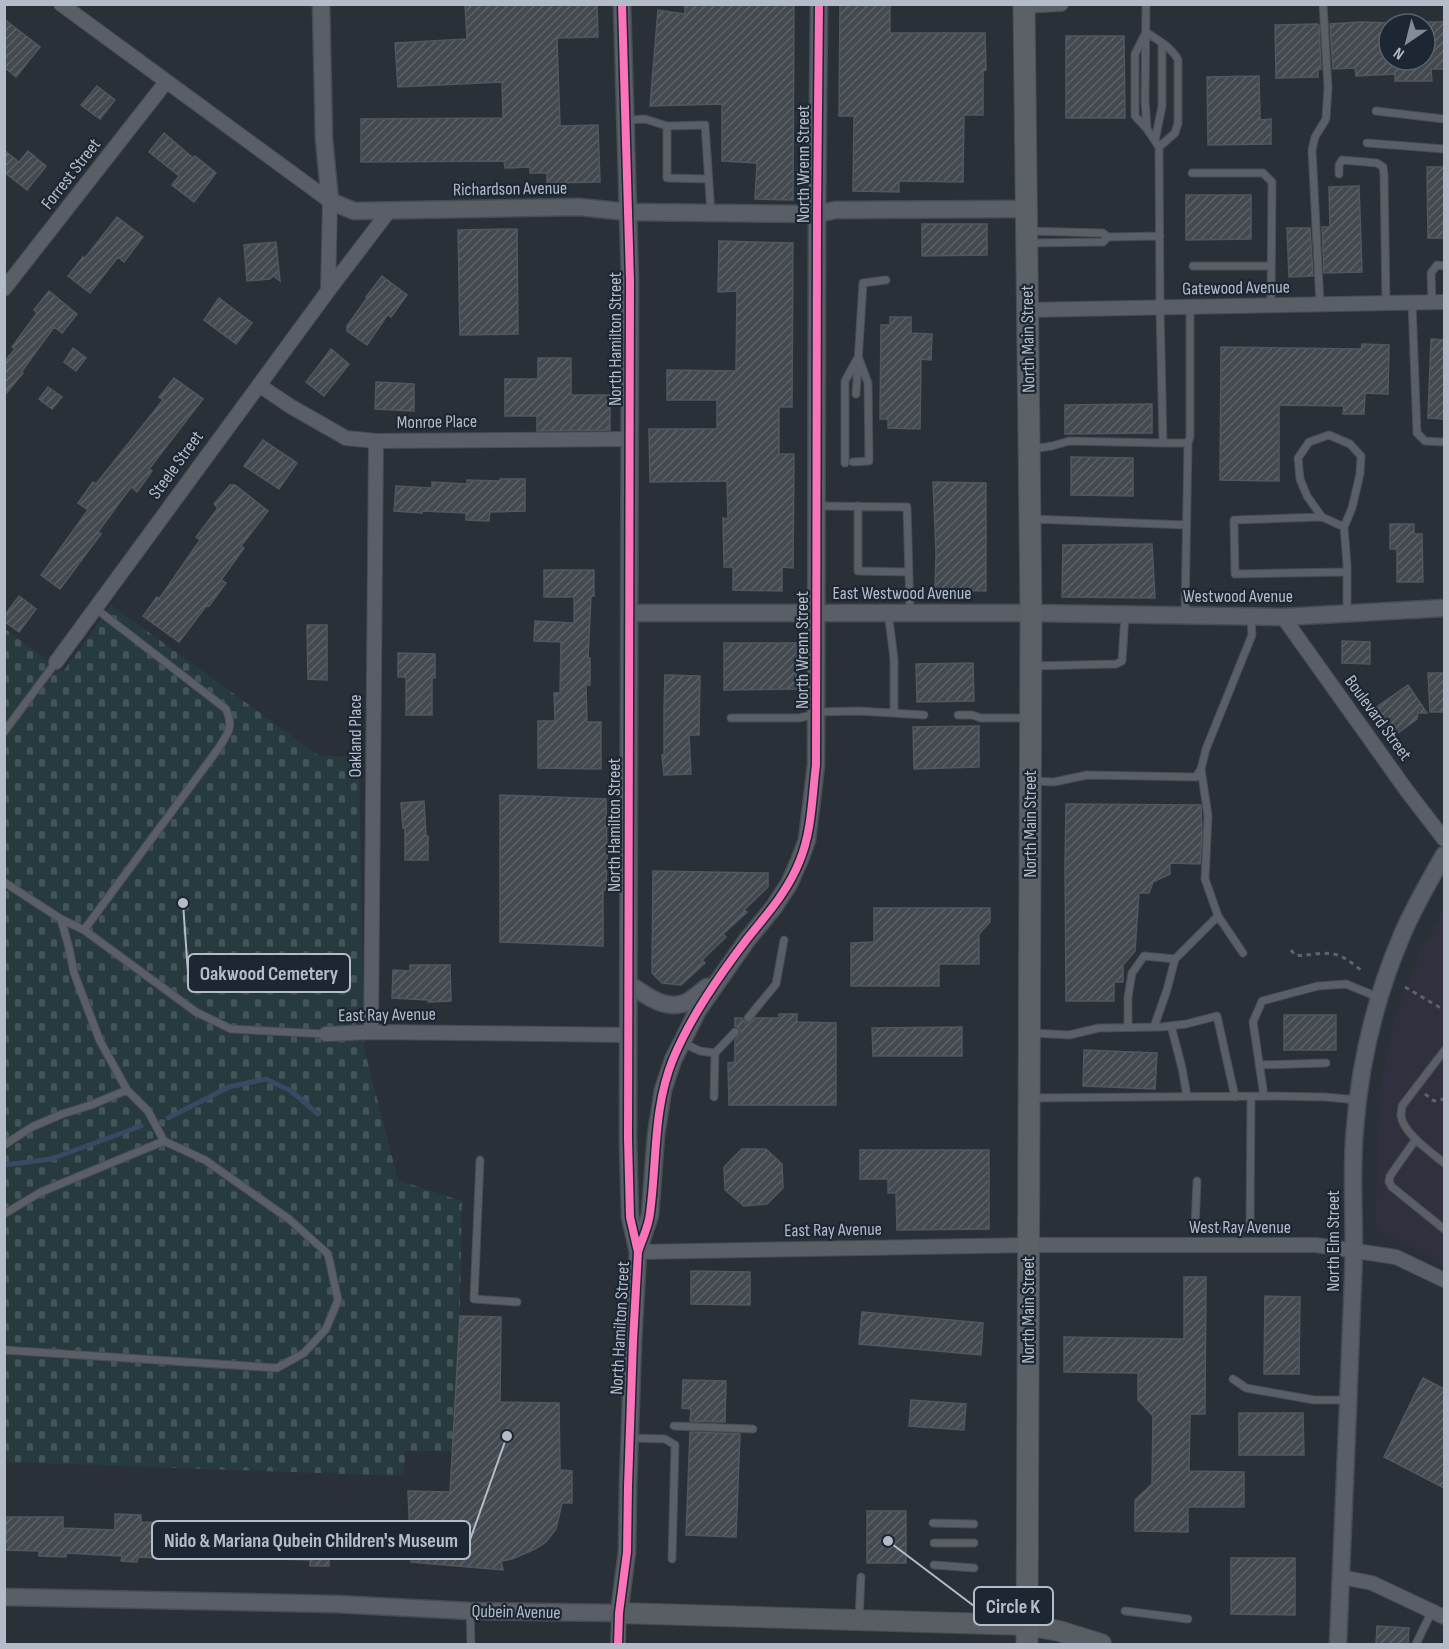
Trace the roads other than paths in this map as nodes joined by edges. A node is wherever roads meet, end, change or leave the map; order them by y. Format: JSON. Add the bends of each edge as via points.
{"nodes":[{"id":1,"x":60,"y":4,"type":"edge"},
{"id":2,"x":321,"y":4,"type":"edge"},
{"id":3,"x":622,"y":4,"type":"edge"},
{"id":4,"x":819,"y":4,"type":"edge"},
{"id":5,"x":1061,"y":4,"type":"edge"},
{"id":6,"x":1146,"y":4,"type":"edge"},
{"id":7,"x":1323,"y":4,"type":"edge"},
{"id":8,"x":1024,"y":5,"type":"edge"},
{"id":9,"x":1146,"y":32,"type":"junction"},
{"id":10,"x":1162,"y":43,"type":"junction"},
{"id":11,"x":166,"y":82,"type":"junction"},
{"id":12,"x":1376,"y":111,"type":"dead end"},
{"id":13,"x":1444,"y":119,"type":"edge"},
{"id":14,"x":625,"y":120,"type":"junction"},
{"id":15,"x":667,"y":126,"type":"junction"},
{"id":16,"x":1367,"y":143,"type":"dead end"},
{"id":17,"x":1157,"y":144,"type":"junction"},
{"id":18,"x":1444,"y":149,"type":"edge"},
{"id":19,"x":1192,"y":172,"type":"dead end"},
{"id":20,"x":1339,"y":174,"type":"dead end"},
{"id":21,"x":709,"y":179,"type":"junction"},
{"id":22,"x":330,"y":201,"type":"junction"},
{"id":23,"x":1026,"y":209,"type":"junction"},
{"id":24,"x":389,"y":211,"type":"junction"},
{"id":25,"x":628,"y":212,"type":"junction"},
{"id":26,"x":711,"y":213,"type":"junction"},
{"id":27,"x":817,"y":214,"type":"junction"},
{"id":28,"x":1160,"y":236,"type":"junction"},
{"id":29,"x":1026,"y":237,"type":"junction"},
{"id":30,"x":1108,"y":237,"type":"junction"},
{"id":31,"x":1193,"y":266,"type":"dead end"},
{"id":32,"x":1271,"y":266,"type":"junction"},
{"id":33,"x":1444,"y":266,"type":"edge"},
{"id":34,"x":886,"y":280,"type":"dead end"},
{"id":35,"x":4,"y":289,"type":"edge"},
{"id":36,"x":328,"y":291,"type":"junction"},
{"id":37,"x":1438,"y":302,"type":"edge"},
{"id":38,"x":1386,"y":303,"type":"junction"},
{"id":39,"x":1412,"y":303,"type":"junction"},
{"id":40,"x":1320,"y":304,"type":"junction"},
{"id":41,"x":1271,"y":305,"type":"junction"},
{"id":42,"x":1190,"y":307,"type":"junction"},
{"id":43,"x":1160,"y":308,"type":"junction"},
{"id":44,"x":1028,"y":310,"type":"junction"},
{"id":45,"x":858,"y":356,"type":"junction"},
{"id":46,"x":260,"y":385,"type":"junction"},
{"id":47,"x":856,"y":394,"type":"dead end"},
{"id":48,"x":629,"y":439,"type":"junction"},
{"id":49,"x":376,"y":441,"type":"junction"},
{"id":50,"x":1444,"y":442,"type":"edge"},
{"id":51,"x":1163,"y":443,"type":"junction"},
{"id":52,"x":1188,"y":443,"type":"junction"},
{"id":53,"x":1029,"y":449,"type":"junction"},
{"id":54,"x":818,"y":506,"type":"junction"},
{"id":55,"x":858,"y":506,"type":"junction"},
{"id":56,"x":1322,"y":517,"type":"junction"},
{"id":57,"x":1030,"y":519,"type":"junction"},
{"id":58,"x":1186,"y":525,"type":"junction"},
{"id":59,"x":1344,"y":526,"type":"junction"},
{"id":60,"x":908,"y":572,"type":"junction"},
{"id":61,"x":1346,"y":572,"type":"junction"},
{"id":62,"x":95,"y":608,"type":"junction"},
{"id":63,"x":1444,"y":608,"type":"edge"},
{"id":64,"x":817,"y":612,"type":"junction"},
{"id":65,"x":888,"y":612,"type":"junction"},
{"id":66,"x":910,"y":612,"type":"junction"},
{"id":67,"x":629,"y":613,"type":"junction"},
{"id":68,"x":1031,"y":613,"type":"junction"},
{"id":69,"x":1347,"y":613,"type":"junction"},
{"id":70,"x":1125,"y":614,"type":"junction"},
{"id":71,"x":1185,"y":615,"type":"junction"},
{"id":72,"x":1251,"y":616,"type":"junction"},
{"id":73,"x":1283,"y":617,"type":"junction"},
{"id":74,"x":56,"y":662,"type":"joint"},
{"id":75,"x":1030,"y":666,"type":"junction"},
{"id":76,"x":817,"y":713,"type":"junction"},
{"id":77,"x":894,"y":713,"type":"junction"},
{"id":78,"x":924,"y":715,"type":"dead end"},
{"id":79,"x":958,"y":715,"type":"dead end"},
{"id":80,"x":731,"y":718,"type":"dead end"},
{"id":81,"x":1030,"y":718,"type":"junction"},
{"id":82,"x":4,"y":732,"type":"edge"},
{"id":83,"x":1201,"y":769,"type":"junction"},
{"id":84,"x":1030,"y":781,"type":"junction"},
{"id":85,"x":1444,"y":839,"type":"edge"},
{"id":86,"x":1443,"y":862,"type":"edge"},
{"id":87,"x":4,"y":882,"type":"edge"},
{"id":88,"x":1218,"y":916,"type":"junction"},
{"id":89,"x":62,"y":920,"type":"junction"},
{"id":90,"x":84,"y":930,"type":"junction"},
{"id":91,"x":784,"y":940,"type":"dead end"},
{"id":92,"x":1243,"y":954,"type":"dead end"},
{"id":93,"x":1175,"y":959,"type":"junction"},
{"id":94,"x":722,"y":975,"type":"junction"},
{"id":95,"x":629,"y":984,"type":"junction"},
{"id":96,"x":1380,"y":998,"type":"junction"},
{"id":97,"x":748,"y":1018,"type":"dead end"},
{"id":98,"x":1171,"y":1026,"type":"junction"},
{"id":99,"x":1128,"y":1027,"type":"junction"},
{"id":100,"x":1154,"y":1027,"type":"junction"},
{"id":101,"x":370,"y":1032,"type":"junction"},
{"id":102,"x":735,"y":1032,"type":"dead end"},
{"id":103,"x":1029,"y":1033,"type":"junction"},
{"id":104,"x":327,"y":1034,"type":"joint"},
{"id":105,"x":628,"y":1035,"type":"junction"},
{"id":106,"x":681,"y":1042,"type":"junction"},
{"id":107,"x":1444,"y":1051,"type":"edge"},
{"id":108,"x":715,"y":1053,"type":"junction"},
{"id":109,"x":1326,"y":1063,"type":"dead end"},
{"id":110,"x":1259,"y":1065,"type":"junction"},
{"id":111,"x":127,"y":1090,"type":"junction"},
{"id":112,"x":1187,"y":1096,"type":"junction"},
{"id":113,"x":1251,"y":1096,"type":"junction"},
{"id":114,"x":1264,"y":1096,"type":"junction"},
{"id":115,"x":714,"y":1097,"type":"dead end"},
{"id":116,"x":1236,"y":1097,"type":"junction"},
{"id":117,"x":1028,"y":1098,"type":"junction"},
{"id":118,"x":1358,"y":1100,"type":"junction"},
{"id":119,"x":1416,"y":1139,"type":"junction"},
{"id":120,"x":165,"y":1141,"type":"junction"},
{"id":121,"x":4,"y":1145,"type":"edge"},
{"id":122,"x":480,"y":1160,"type":"dead end"},
{"id":123,"x":1444,"y":1163,"type":"edge"},
{"id":124,"x":1197,"y":1181,"type":"dead end"},
{"id":125,"x":4,"y":1214,"type":"edge"},
{"id":126,"x":1250,"y":1228,"type":"junction"},
{"id":127,"x":1444,"y":1229,"type":"edge"},
{"id":128,"x":1029,"y":1245,"type":"junction"},
{"id":129,"x":1250,"y":1245,"type":"junction"},
{"id":130,"x":1354,"y":1250,"type":"junction"},
{"id":131,"x":638,"y":1252,"type":"junction"},
{"id":132,"x":1444,"y":1280,"type":"edge"},
{"id":133,"x":517,"y":1302,"type":"dead end"},
{"id":134,"x":4,"y":1350,"type":"edge"},
{"id":135,"x":1233,"y":1379,"type":"dead end"},
{"id":136,"x":1348,"y":1400,"type":"junction"},
{"id":137,"x":674,"y":1426,"type":"dead end"},
{"id":138,"x":753,"y":1429,"type":"dead end"},
{"id":139,"x":630,"y":1438,"type":"junction"},
{"id":140,"x":933,"y":1522,"type":"dead end"},
{"id":141,"x":974,"y":1524,"type":"dead end"},
{"id":142,"x":934,"y":1543,"type":"dead end"},
{"id":143,"x":974,"y":1543,"type":"dead end"},
{"id":144,"x":672,"y":1559,"type":"dead end"},
{"id":145,"x":934,"y":1565,"type":"dead end"},
{"id":146,"x":974,"y":1568,"type":"dead end"},
{"id":147,"x":861,"y":1576,"type":"dead end"},
{"id":148,"x":1341,"y":1577,"type":"junction"},
{"id":149,"x":4,"y":1597,"type":"edge"},
{"id":150,"x":470,"y":1611,"type":"junction"},
{"id":151,"x":1125,"y":1611,"type":"dead end"},
{"id":152,"x":619,"y":1613,"type":"junction"},
{"id":153,"x":1438,"y":1614,"type":"edge"},
{"id":154,"x":1188,"y":1619,"type":"dead end"},
{"id":155,"x":859,"y":1620,"type":"junction"},
{"id":156,"x":1027,"y":1635,"type":"edge"},
{"id":157,"x":471,"y":1644,"type":"edge"},
{"id":158,"x":618,"y":1644,"type":"edge"},
{"id":159,"x":1101,"y":1644,"type":"edge"},
{"id":160,"x":1338,"y":1644,"type":"edge"},
{"id":161,"x":1416,"y":1644,"type":"edge"}],
"edges":[{"from":1,"to":11,"type":"street","name":"Richardson Avenue"},
{"from":2,"to":22,"type":"street","via":[[324,140]]},
{"from":3,"to":14,"type":"street","name":"North Hamilton Street"},
{"from":4,"to":27,"type":"street","name":"North Wrenn Street"},
{"from":5,"to":8,"type":"street"},
{"from":6,"to":9,"type":"lane"},
{"from":7,"to":40,"type":"lane","via":[[1326,119],[1312,150]]},
{"from":8,"to":23,"type":"main road","name":"North Main Street"},
{"from":9,"to":10,"type":"lane"},
{"from":9,"to":17,"type":"lane","via":[[1147,129]]},
{"from":10,"to":17,"type":"lane","via":[[1162,106]]},
{"from":10,"to":17,"type":"lane","via":[[1178,60],[1178,123],[1175,133]]},
{"from":11,"to":22,"type":"street","name":"Richardson Avenue"},
{"from":11,"to":35,"type":"street","name":"Forrest Street"},
{"from":12,"to":13,"type":"lane"},
{"from":14,"to":15,"type":"lane","via":[[645,119]]},
{"from":14,"to":25,"type":"street","name":"North Hamilton Street"},
{"from":15,"to":21,"type":"lane","via":[[705,125]]},
{"from":15,"to":21,"type":"lane","via":[[667,178]]},
{"from":16,"to":18,"type":"lane"},
{"from":17,"to":28,"type":"lane"},
{"from":19,"to":32,"type":"lane","via":[[1263,173],[1272,182]]},
{"from":20,"to":38,"type":"lane","via":[[1342,160],[1383,167]]},
{"from":21,"to":26,"type":"lane"},
{"from":22,"to":24,"type":"street","name":"Richardson Avenue","via":[[354,211]]},
{"from":22,"to":36,"type":"street"},
{"from":23,"to":27,"type":"street","name":"Richardson Avenue","via":[[835,210]]},
{"from":23,"to":29,"type":"main road","name":"North Main Street"},
{"from":24,"to":25,"type":"street","name":"Richardson Avenue","via":[[579,207]]},
{"from":24,"to":36,"type":"street","name":"Steele Street"},
{"from":25,"to":26,"type":"street","name":"Richardson Avenue"},
{"from":25,"to":48,"type":"street","name":"North Hamilton Street"},
{"from":26,"to":27,"type":"street","name":"Richardson Avenue"},
{"from":27,"to":54,"type":"street","name":"North Wrenn Street"},
{"from":28,"to":30,"type":"lane"},
{"from":28,"to":43,"type":"lane"},
{"from":29,"to":30,"type":"lane","via":[[1103,233]]},
{"from":29,"to":30,"type":"lane","via":[[1103,242]]},
{"from":29,"to":44,"type":"main road","name":"North Main Street"},
{"from":31,"to":32,"type":"lane"},
{"from":32,"to":41,"type":"lane"},
{"from":33,"to":37,"type":"lane","via":[[1437,266],[1431,273]]},
{"from":34,"to":45,"type":"lane","via":[[863,283]]},
{"from":36,"to":46,"type":"street","name":"Steele Street"},
{"from":37,"to":39,"type":"street","name":"Gatewood Avenue"},
{"from":38,"to":39,"type":"street","name":"Gatewood Avenue"},
{"from":38,"to":40,"type":"street","name":"Gatewood Avenue"},
{"from":39,"to":50,"type":"lane","via":[[1417,433],[1425,441]]},
{"from":40,"to":41,"type":"street","name":"Gatewood Avenue"},
{"from":41,"to":42,"type":"street","name":"Gatewood Avenue"},
{"from":42,"to":43,"type":"street","name":"Gatewood Avenue"},
{"from":42,"to":52,"type":"lane"},
{"from":43,"to":44,"type":"street","name":"Gatewood Avenue"},
{"from":43,"to":51,"type":"lane"},
{"from":44,"to":53,"type":"main road","name":"North Main Street"},
{"from":45,"to":45,"type":"lane","via":[[844,381],[849,463],[869,461],[868,383]]},
{"from":45,"to":47,"type":"lane"},
{"from":46,"to":49,"type":"street","name":"Monroe Place","via":[[346,438]]},
{"from":46,"to":62,"type":"street","name":"Steele Street"},
{"from":48,"to":49,"type":"street","name":"Monroe Place"},
{"from":48,"to":67,"type":"street","name":"North Hamilton Street"},
{"from":49,"to":101,"type":"street","name":"Oakland Place"},
{"from":51,"to":52,"type":"lane"},
{"from":51,"to":53,"type":"lane","via":[[1069,441]]},
{"from":52,"to":58,"type":"lane"},
{"from":53,"to":57,"type":"main road","name":"North Main Street"},
{"from":54,"to":55,"type":"lane"},
{"from":54,"to":64,"type":"street","name":"North Wrenn Street"},
{"from":55,"to":60,"type":"lane","via":[[907,507]]},
{"from":55,"to":60,"type":"lane","via":[[858,571]]},
{"from":56,"to":59,"type":"lane"},
{"from":56,"to":59,"type":"lane","via":[[1300,479],[1298,458],[1309,442],[1329,435],[1350,444],[1361,456],[1352,508]]},
{"from":56,"to":61,"type":"lane","via":[[1234,520],[1235,574]]},
{"from":57,"to":58,"type":"lane"},
{"from":57,"to":68,"type":"main road","name":"North Main Street"},
{"from":58,"to":71,"type":"lane"},
{"from":59,"to":61,"type":"lane"},
{"from":60,"to":66,"type":"lane"},
{"from":61,"to":69,"type":"lane"},
{"from":62,"to":74,"type":"street","name":"Steele Street"},
{"from":62,"to":90,"type":"lane","via":[[226,709],[231,721],[218,749]]},
{"from":63,"to":69,"type":"street","name":"Westwood Avenue"},
{"from":64,"to":65,"type":"street","name":"East Westwood Avenue"},
{"from":64,"to":67,"type":"street","name":"East Westwood Avenue"},
{"from":64,"to":76,"type":"street","name":"North Wrenn Street"},
{"from":65,"to":66,"type":"street","name":"East Westwood Avenue"},
{"from":65,"to":77,"type":"lane","via":[[894,659]]},
{"from":66,"to":68,"type":"street","name":"East Westwood Avenue"},
{"from":67,"to":95,"type":"street","name":"North Hamilton Street"},
{"from":68,"to":70,"type":"street","name":"Westwood Avenue"},
{"from":68,"to":75,"type":"main road","name":"North Main Street"},
{"from":69,"to":73,"type":"street","name":"Westwood Avenue"},
{"from":70,"to":71,"type":"street","name":"Westwood Avenue"},
{"from":70,"to":75,"type":"lane","via":[[1122,661]]},
{"from":71,"to":72,"type":"street","name":"Westwood Avenue"},
{"from":72,"to":73,"type":"street","name":"Westwood Avenue"},
{"from":72,"to":83,"type":"lane","via":[[1252,635]]},
{"from":73,"to":85,"type":"street","name":"Boulevard Street"},
{"from":74,"to":82,"type":"lane"},
{"from":75,"to":81,"type":"main road","name":"North Main Street"},
{"from":76,"to":77,"type":"lane"},
{"from":76,"to":80,"type":"lane","via":[[799,718]]},
{"from":76,"to":94,"type":"street","name":"North Wrenn Street","via":[[816,765],[807,840],[800,860],[774,907]]},
{"from":77,"to":78,"type":"lane"},
{"from":79,"to":81,"type":"lane"},
{"from":81,"to":84,"type":"main road","name":"North Main Street"},
{"from":83,"to":84,"type":"lane","via":[[1196,777],[1087,775],[1054,782]]},
{"from":83,"to":88,"type":"lane","via":[[1208,816],[1205,879]]},
{"from":84,"to":103,"type":"main road","name":"North Main Street"},
{"from":86,"to":96,"type":"street","name":"North Elm Street","via":[[1426,886],[1403,934]]},
{"from":87,"to":89,"type":"lane"},
{"from":88,"to":92,"type":"lane"},
{"from":88,"to":93,"type":"lane"},
{"from":89,"to":90,"type":"lane"},
{"from":89,"to":111,"type":"lane","via":[[74,973],[100,1041]]},
{"from":90,"to":104,"type":"lane","via":[[196,1012],[231,1029]]},
{"from":91,"to":97,"type":"lane","via":[[776,984]]},
{"from":93,"to":99,"type":"lane","via":[[1144,956],[1132,973]]},
{"from":93,"to":100,"type":"lane"},
{"from":94,"to":95,"type":"street","via":[[681,1004],[657,1002]]},
{"from":94,"to":106,"type":"street","name":"North Wrenn Street"},
{"from":95,"to":105,"type":"street","name":"North Hamilton Street"},
{"from":96,"to":110,"type":"lane","via":[[1346,984],[1318,986],[1262,1001],[1252,1022]]},
{"from":96,"to":118,"type":"street","name":"North Elm Street"},
{"from":98,"to":100,"type":"lane"},
{"from":98,"to":112,"type":"lane"},
{"from":98,"to":116,"type":"lane","via":[[1217,1016]]},
{"from":99,"to":100,"type":"lane"},
{"from":99,"to":103,"type":"lane","via":[[1069,1035]]},
{"from":101,"to":104,"type":"street","name":"East Ray Avenue"},
{"from":101,"to":105,"type":"street","name":"East Ray Avenue"},
{"from":102,"to":108,"type":"lane"},
{"from":103,"to":117,"type":"main road","name":"North Main Street"},
{"from":105,"to":131,"type":"street","name":"North Hamilton Street","via":[[630,1217]]},
{"from":106,"to":108,"type":"lane"},
{"from":106,"to":131,"type":"street","name":"North Wrenn Street","via":[[663,1090],[650,1215]]},
{"from":107,"to":119,"type":"lane","via":[[1402,1106],[1404,1125]]},
{"from":108,"to":115,"type":"lane"},
{"from":109,"to":110,"type":"lane"},
{"from":110,"to":114,"type":"lane"},
{"from":111,"to":120,"type":"lane","via":[[148,1111]]},
{"from":111,"to":121,"type":"lane","via":[[32,1127]]},
{"from":112,"to":116,"type":"lane"},
{"from":112,"to":117,"type":"lane"},
{"from":113,"to":114,"type":"lane"},
{"from":113,"to":116,"type":"lane"},
{"from":113,"to":126,"type":"lane"},
{"from":114,"to":118,"type":"lane"},
{"from":117,"to":128,"type":"main road","name":"North Main Street"},
{"from":118,"to":130,"type":"street","name":"North Elm Street","via":[[1354,1130]]},
{"from":119,"to":123,"type":"lane"},
{"from":119,"to":127,"type":"lane","via":[[1389,1182]]},
{"from":120,"to":125,"type":"lane","via":[[41,1192]]},
{"from":120,"to":134,"type":"lane","via":[[205,1160],[289,1218],[328,1254],[338,1300],[326,1329],[304,1353],[277,1368]]},
{"from":122,"to":133,"type":"lane","via":[[474,1299]]},
{"from":124,"to":126,"type":"lane","via":[[1195,1227]]},
{"from":126,"to":129,"type":"lane"},
{"from":128,"to":129,"type":"street","name":"West Ray Avenue"},
{"from":128,"to":131,"type":"street","name":"East Ray Avenue"},
{"from":128,"to":156,"type":"main road","name":"North Main Street"},
{"from":129,"to":130,"type":"street","name":"West Ray Avenue","via":[[1316,1245]]},
{"from":130,"to":132,"type":"street","name":"West Ray Avenue","via":[[1396,1257]]},
{"from":130,"to":136,"type":"street","name":"North Elm Street"},
{"from":131,"to":139,"type":"street","name":"North Hamilton Street"},
{"from":135,"to":136,"type":"lane","via":[[1246,1388],[1314,1400]]},
{"from":136,"to":148,"type":"street","name":"North Elm Street"},
{"from":137,"to":138,"type":"lane"},
{"from":139,"to":144,"type":"lane","via":[[666,1439],[675,1445]]},
{"from":139,"to":152,"type":"street","name":"North Hamilton Street","via":[[627,1552]]},
{"from":140,"to":141,"type":"lane"},
{"from":142,"to":143,"type":"lane"},
{"from":145,"to":146,"type":"lane"},
{"from":147,"to":155,"type":"lane"},
{"from":148,"to":153,"type":"street","via":[[1372,1584]]},
{"from":148,"to":160,"type":"street","name":"North Elm Street"},
{"from":149,"to":150,"type":"street","name":"Qubein Avenue"},
{"from":150,"to":152,"type":"street","name":"Qubein Avenue"},
{"from":150,"to":157,"type":"lane"},
{"from":151,"to":154,"type":"lane"},
{"from":152,"to":155,"type":"main road","name":"Qubein Avenue"},
{"from":152,"to":158,"type":"street","name":"North Hamilton Street"},
{"from":153,"to":161,"type":"lane"},
{"from":155,"to":156,"type":"main road","name":"Qubein Avenue"},
{"from":156,"to":159,"type":"main road","name":"Qubein Avenue","via":[[1059,1630]]}]}
